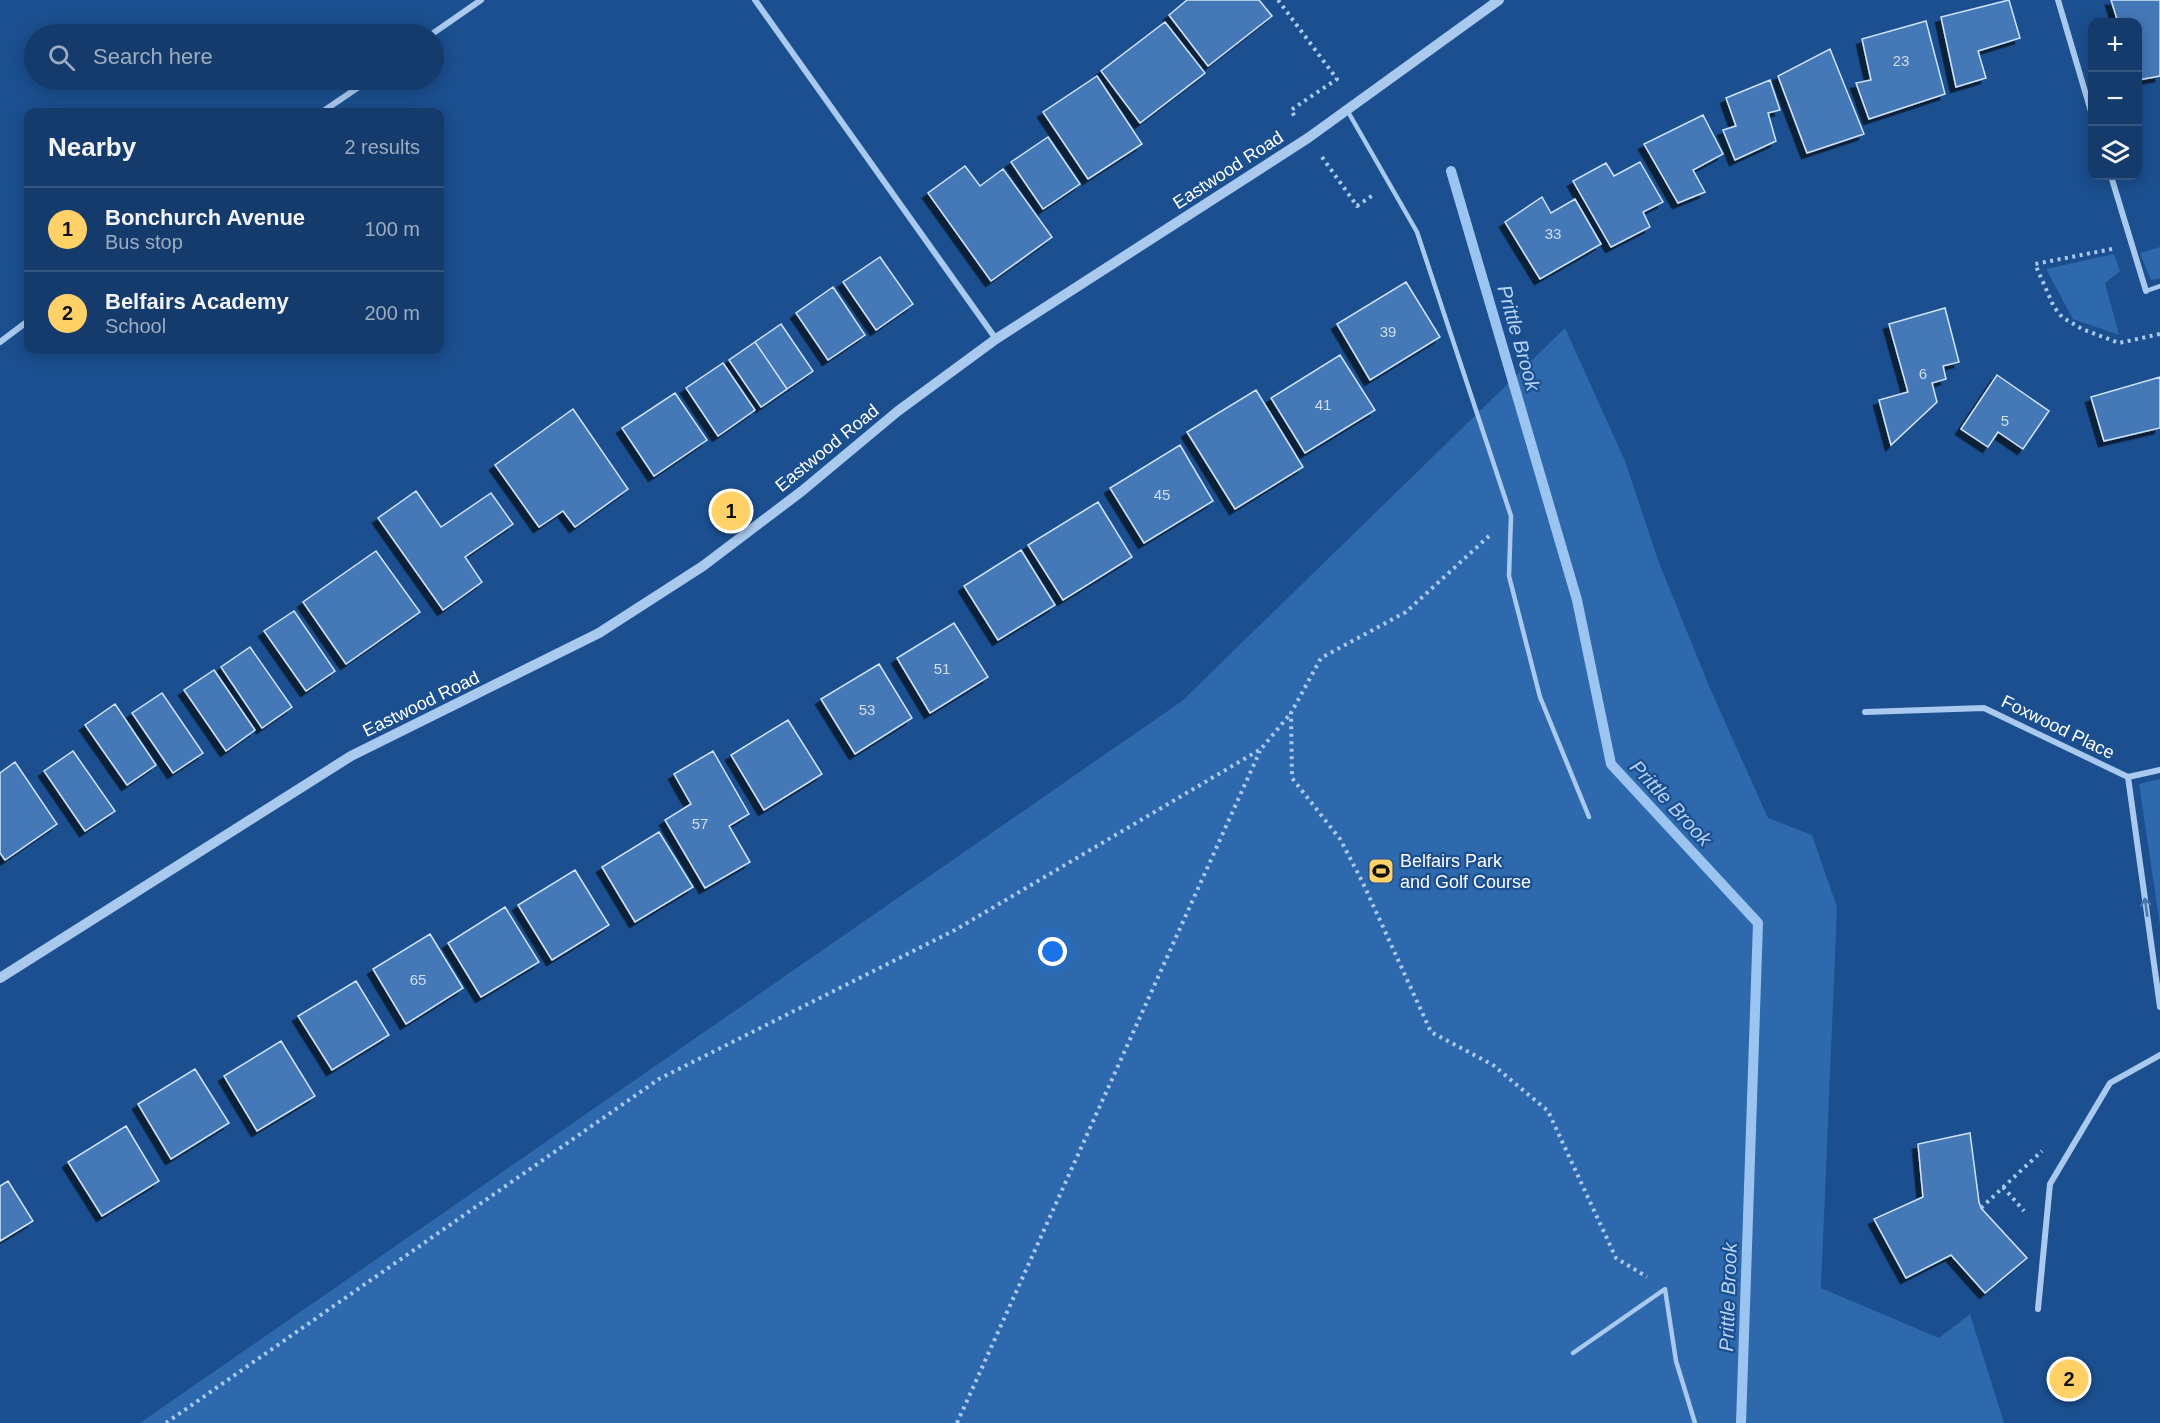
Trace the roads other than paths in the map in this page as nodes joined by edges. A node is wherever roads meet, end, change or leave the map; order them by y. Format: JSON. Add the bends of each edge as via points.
{"nodes":[{"id":1,"x":481,"y":0,"type":"edge"},
{"id":2,"x":755,"y":0,"type":"edge"},
{"id":3,"x":1499,"y":0,"type":"edge"},
{"id":4,"x":2058,"y":0,"type":"edge"},
{"id":5,"x":444,"y":26,"type":"edge"},
{"id":6,"x":354,"y":90,"type":"edge"},
{"id":7,"x":2088,"y":101,"type":"edge"},
{"id":8,"x":328,"y":108,"type":"edge"},
{"id":9,"x":1347,"y":110,"type":"junction"},
{"id":10,"x":2112,"y":180,"type":"edge"},
{"id":11,"x":2160,"y":286,"type":"edge"},
{"id":12,"x":2146,"y":291,"type":"joint"},
{"id":13,"x":24,"y":324,"type":"edge"},
{"id":14,"x":996,"y":339,"type":"junction"},
{"id":15,"x":0,"y":342,"type":"edge"},
{"id":16,"x":1865,"y":712,"type":"dead end"},
{"id":17,"x":2160,"y":770,"type":"edge"},
{"id":18,"x":2128,"y":777,"type":"junction"},
{"id":19,"x":1589,"y":817,"type":"dead end"},
{"id":20,"x":0,"y":978,"type":"edge"},
{"id":21,"x":2160,"y":1007,"type":"edge"},
{"id":22,"x":2160,"y":1055,"type":"edge"},
{"id":23,"x":2038,"y":1309,"type":"dead end"},
{"id":24,"x":1573,"y":1353,"type":"dead end"},
{"id":25,"x":1695,"y":1423,"type":"edge"}],
"edges":[{"from":1,"to":5,"type":"street"},
{"from":2,"to":14,"type":"street"},
{"from":3,"to":9,"type":"street","name":"Eastwood Road"},
{"from":4,"to":7,"type":"street"},
{"from":6,"to":8,"type":"street"},
{"from":9,"to":14,"type":"street","name":"Eastwood Road"},
{"from":9,"to":19,"type":"lane","via":[[1417,232],[1511,516],[1509,576],[1539,697]]},
{"from":10,"to":12,"type":"street"},
{"from":11,"to":12,"type":"lane"},
{"from":13,"to":15,"type":"street"},
{"from":14,"to":20,"type":"street","name":"Eastwood Road","via":[[898,411],[704,566],[599,633],[351,756]]},
{"from":16,"to":18,"type":"street","name":"Foxwood Place","via":[[1984,708]]},
{"from":17,"to":18,"type":"street"},
{"from":21,"to":18,"type":"street","one_way":true},
{"from":22,"to":23,"type":"street","via":[[2110,1083],[2050,1184]]},
{"from":24,"to":25,"type":"lane","via":[[1665,1289],[1676,1360]]}]}
